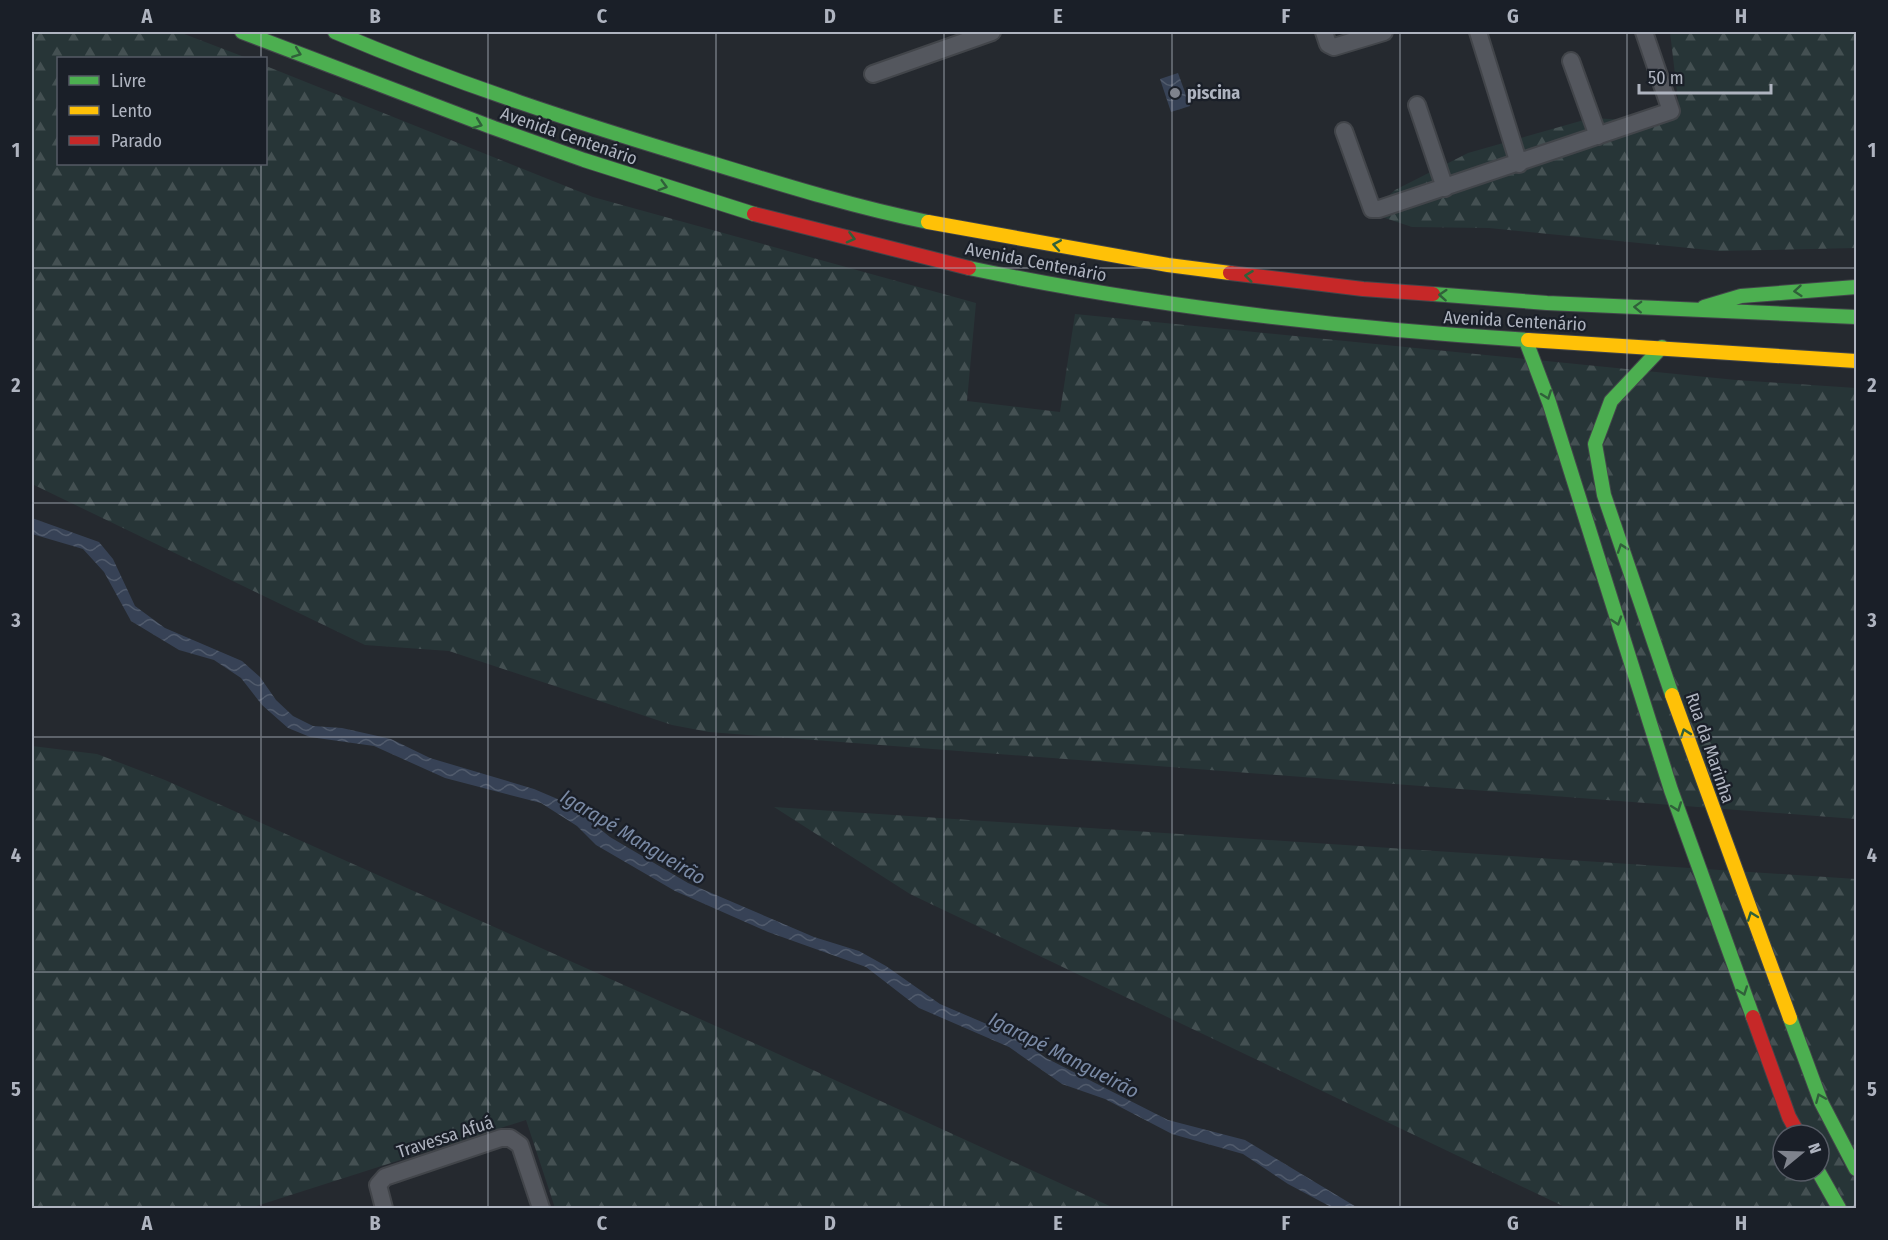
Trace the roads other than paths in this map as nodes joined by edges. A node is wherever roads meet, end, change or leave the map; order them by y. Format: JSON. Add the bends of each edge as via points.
{"nodes":[{"id":1,"x":242,"y":32,"type":"edge"},
{"id":2,"x":335,"y":32,"type":"edge"},
{"id":3,"x":992,"y":32,"type":"edge"},
{"id":4,"x":1384,"y":32,"type":"edge"},
{"id":5,"x":1478,"y":32,"type":"edge"},
{"id":6,"x":1644,"y":32,"type":"edge"},
{"id":7,"x":1327,"y":39,"type":"edge"},
{"id":8,"x":1571,"y":61,"type":"dead end"},
{"id":9,"x":873,"y":74,"type":"dead end"},
{"id":10,"x":1416,"y":105,"type":"dead end"},
{"id":11,"x":1344,"y":131,"type":"dead end"},
{"id":12,"x":1598,"y":136,"type":"junction"},
{"id":13,"x":1519,"y":164,"type":"junction"},
{"id":14,"x":1445,"y":188,"type":"junction"},
{"id":15,"x":1857,"y":287,"type":"edge"},
{"id":16,"x":1696,"y":310,"type":"junction"},
{"id":17,"x":1857,"y":316,"type":"edge"},
{"id":18,"x":1526,"y":341,"type":"junction"},
{"id":19,"x":1662,"y":347,"type":"junction"},
{"id":20,"x":1857,"y":361,"type":"edge"},
{"id":21,"x":1792,"y":1123,"type":"edge"},
{"id":22,"x":1857,"y":1169,"type":"edge"},
{"id":23,"x":1825,"y":1183,"type":"edge"},
{"id":24,"x":384,"y":1209,"type":"edge"},
{"id":25,"x":541,"y":1209,"type":"edge"},
{"id":26,"x":1839,"y":1209,"type":"edge"}],
"edges":[{"from":1,"to":18,"type":"main road","name":"Avenida Centenário","one_way":true,"via":[[495,130],[648,182],[977,270],[1177,306],[1362,329]]},
{"from":16,"to":2,"type":"main road","name":"Avenida Centenário","one_way":true,"via":[[1547,303],[1325,285],[1168,265],[924,221],[561,118],[425,70]]},
{"from":3,"to":9,"type":"street"},
{"from":4,"to":7,"type":"street"},
{"from":5,"to":13,"type":"street"},
{"from":6,"to":12,"type":"street","via":[[1671,111]]},
{"from":8,"to":12,"type":"street"},
{"from":10,"to":14,"type":"street"},
{"from":11,"to":14,"type":"street","via":[[1372,209]]},
{"from":12,"to":13,"type":"street"},
{"from":13,"to":14,"type":"street"},
{"from":15,"to":16,"type":"main road","one_way":true,"via":[[1741,296]]},
{"from":16,"to":17,"type":"main road","name":"Avenida Centenário"},
{"from":18,"to":19,"type":"main road","name":"Avenida Centenário"},
{"from":18,"to":21,"type":"main road","one_way":true,"via":[[1549,402],[1671,790]]},
{"from":19,"to":20,"type":"main road","name":"Avenida Centenário"},
{"from":22,"to":19,"type":"main road","name":"Rua da Marinha","one_way":true,"via":[[1821,1102],[1699,774],[1604,495],[1594,444],[1611,401]]},
{"from":23,"to":26,"type":"main road"},
{"from":24,"to":25,"type":"street","name":"Travessa Afuá","via":[[378,1185],[385,1177],[510,1137],[520,1144]]}]}
